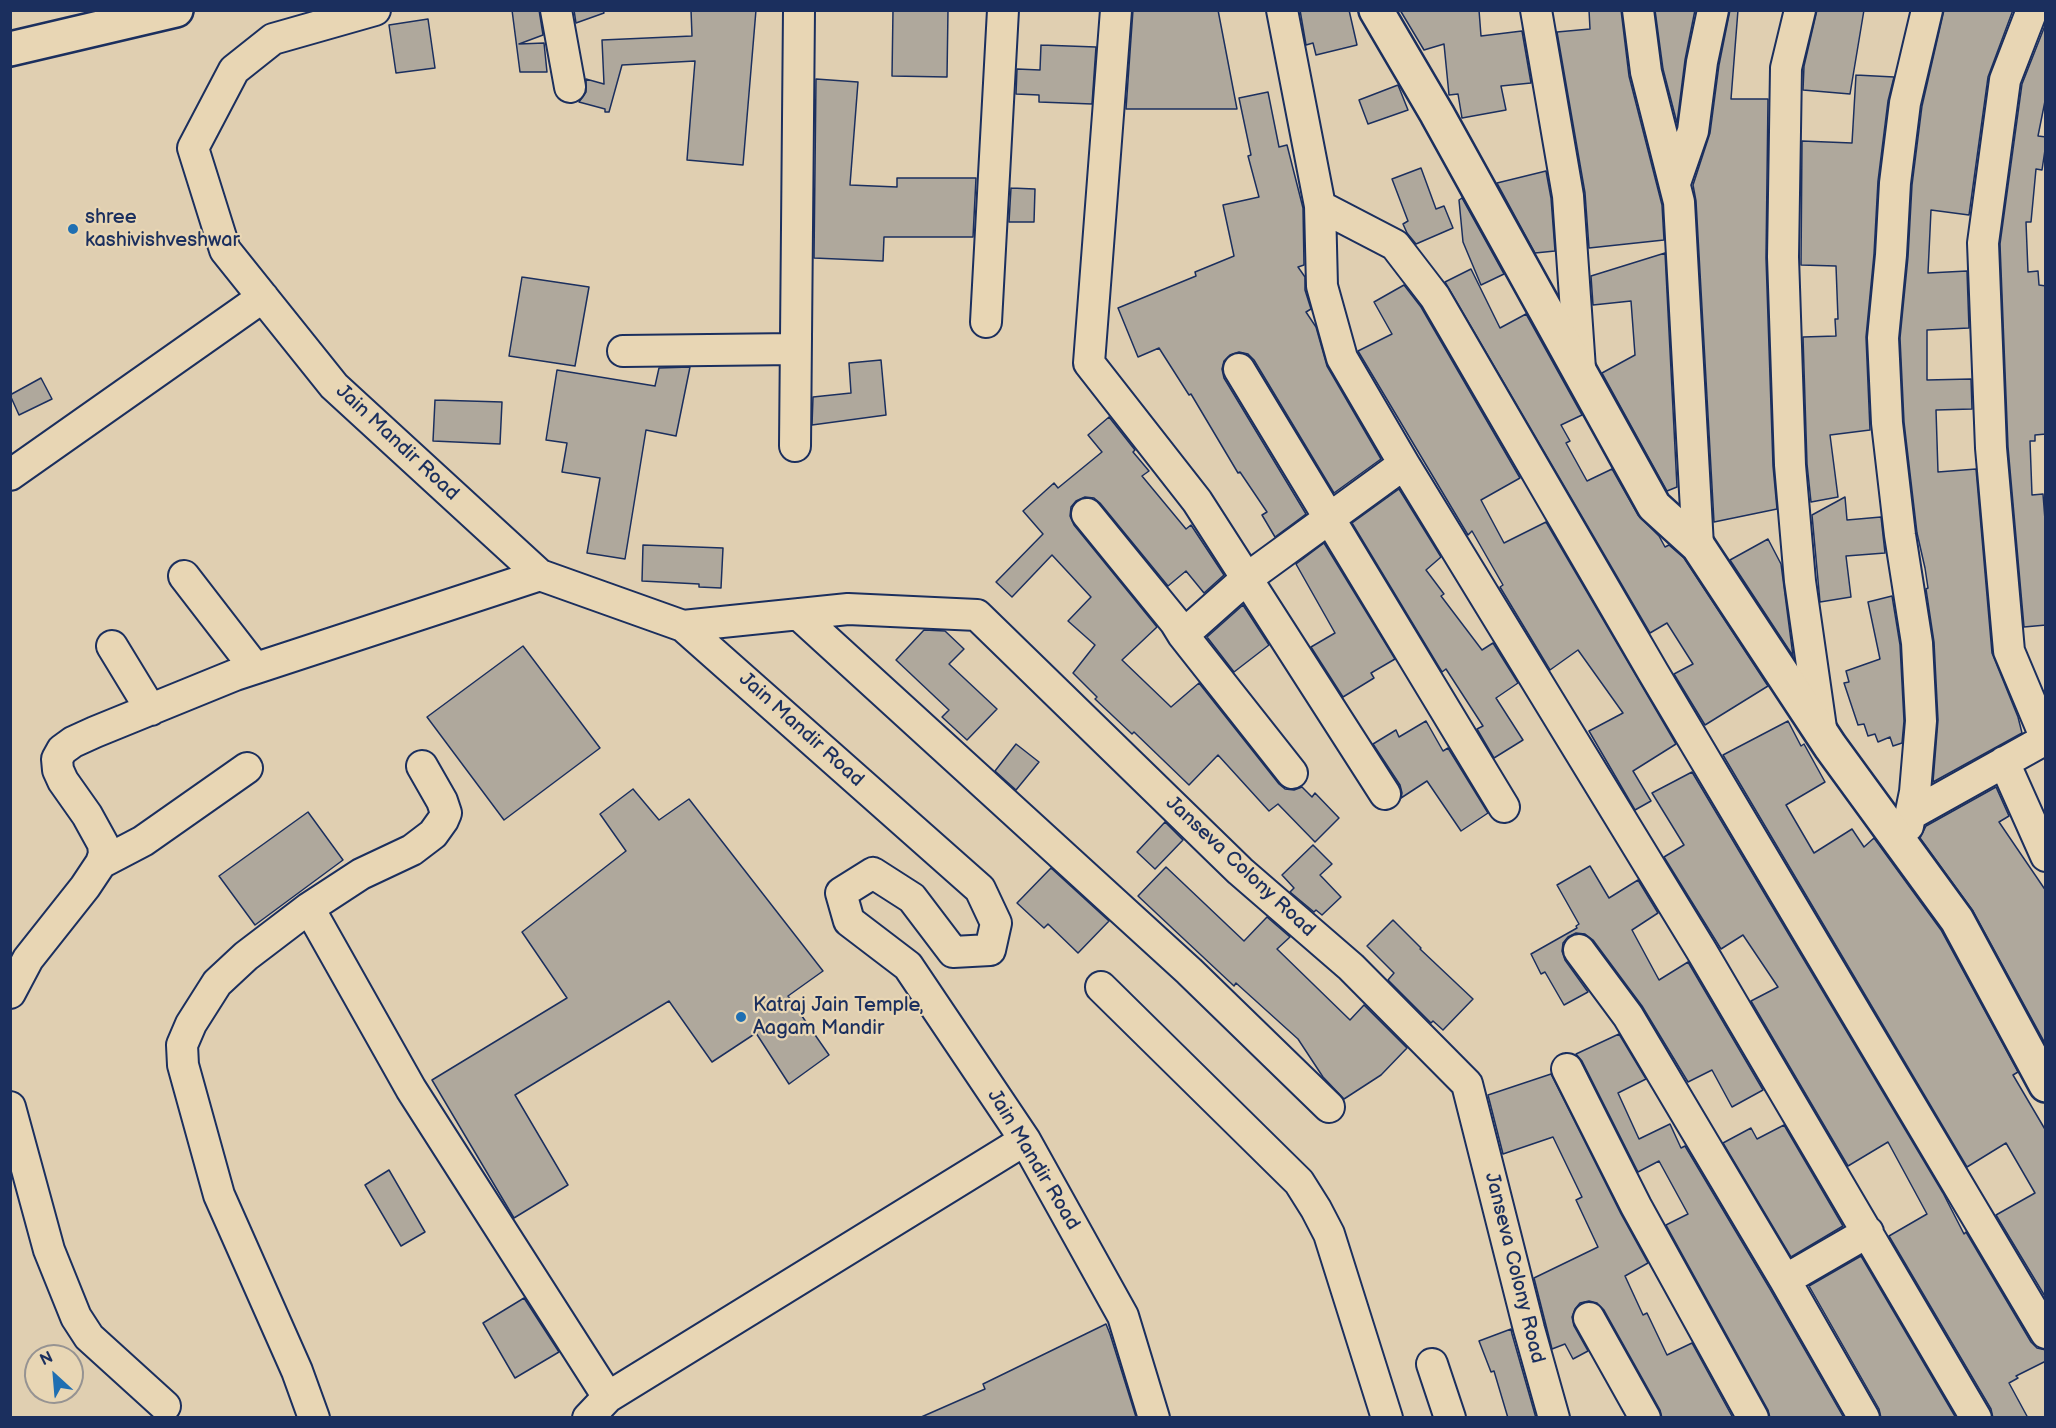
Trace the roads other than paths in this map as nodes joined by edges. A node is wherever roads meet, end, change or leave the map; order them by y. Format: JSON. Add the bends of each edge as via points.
{"nodes":[{"id":1,"x":176,"y":10,"type":"edge"},
{"id":2,"x":375,"y":10,"type":"edge"},
{"id":3,"x":556,"y":10,"type":"edge"},
{"id":4,"x":799,"y":10,"type":"edge"},
{"id":5,"x":1003,"y":10,"type":"edge"},
{"id":6,"x":1116,"y":10,"type":"edge"},
{"id":7,"x":1282,"y":10,"type":"edge"},
{"id":8,"x":1376,"y":10,"type":"edge"},
{"id":9,"x":1536,"y":10,"type":"edge"},
{"id":10,"x":1638,"y":10,"type":"edge"},
{"id":11,"x":1713,"y":10,"type":"edge"},
{"id":12,"x":1800,"y":10,"type":"edge"},
{"id":13,"x":1927,"y":10,"type":"edge"},
{"id":14,"x":2032,"y":10,"type":"edge"},
{"id":15,"x":10,"y":49,"type":"edge"},
{"id":16,"x":570,"y":87,"type":"dead end"},
{"id":17,"x":1675,"y":183,"type":"junction"},
{"id":18,"x":1320,"y":206,"type":"junction"},
{"id":19,"x":263,"y":297,"type":"junction"},
{"id":20,"x":986,"y":322,"type":"dead end"},
{"id":21,"x":795,"y":349,"type":"junction"},
{"id":22,"x":623,"y":351,"type":"dead end"},
{"id":23,"x":1239,"y":369,"type":"dead end"},
{"id":24,"x":1580,"y":369,"type":"junction"},
{"id":25,"x":795,"y":446,"type":"dead end"},
{"id":26,"x":1404,"y":464,"type":"junction"},
{"id":27,"x":10,"y":475,"type":"edge"},
{"id":28,"x":1087,"y":514,"type":"dead end"},
{"id":29,"x":1329,"y":518,"type":"junction"},
{"id":30,"x":1698,"y":546,"type":"junction"},
{"id":31,"x":540,"y":575,"type":"junction"},
{"id":32,"x":184,"y":576,"type":"dead end"},
{"id":33,"x":1246,"y":579,"type":"junction"},
{"id":34,"x":798,"y":614,"type":"junction"},
{"id":35,"x":683,"y":626,"type":"junction"},
{"id":36,"x":1183,"y":635,"type":"junction"},
{"id":37,"x":112,"y":646,"type":"dead end"},
{"id":38,"x":255,"y":668,"type":"junction"},
{"id":39,"x":151,"y":710,"type":"junction"},
{"id":40,"x":1822,"y":735,"type":"junction"},
{"id":41,"x":2004,"y":762,"type":"junction"},
{"id":42,"x":422,"y":766,"type":"dead end"},
{"id":43,"x":247,"y":768,"type":"dead end"},
{"id":44,"x":1292,"y":773,"type":"dead end"},
{"id":45,"x":1385,"y":794,"type":"dead end"},
{"id":46,"x":1504,"y":807,"type":"dead end"},
{"id":47,"x":1910,"y":815,"type":"junction"},
{"id":48,"x":1903,"y":847,"type":"junction"},
{"id":49,"x":2046,"y":856,"type":"edge"},
{"id":50,"x":101,"y":863,"type":"junction"},
{"id":51,"x":309,"y":908,"type":"junction"},
{"id":52,"x":1579,"y":950,"type":"dead end"},
{"id":53,"x":1101,"y":987,"type":"dead end"},
{"id":54,"x":10,"y":993,"type":"edge"},
{"id":55,"x":1567,"y":1069,"type":"dead end"},
{"id":56,"x":2046,"y":1085,"type":"edge"},
{"id":57,"x":10,"y":1107,"type":"edge"},
{"id":58,"x":1329,"y":1107,"type":"dead end"},
{"id":59,"x":1026,"y":1140,"type":"junction"},
{"id":60,"x":1868,"y":1232,"type":"junction"},
{"id":61,"x":1785,"y":1280,"type":"junction"},
{"id":62,"x":1589,"y":1318,"type":"dead end"},
{"id":63,"x":2046,"y":1333,"type":"edge"},
{"id":64,"x":1432,"y":1364,"type":"dead end"},
{"id":65,"x":165,"y":1406,"type":"dead end"},
{"id":66,"x":598,"y":1408,"type":"edge"},
{"id":67,"x":314,"y":1418,"type":"edge"},
{"id":68,"x":1154,"y":1418,"type":"edge"},
{"id":69,"x":1387,"y":1418,"type":"edge"},
{"id":70,"x":1450,"y":1418,"type":"edge"},
{"id":71,"x":1554,"y":1418,"type":"edge"},
{"id":72,"x":1645,"y":1418,"type":"edge"},
{"id":73,"x":1752,"y":1418,"type":"edge"},
{"id":74,"x":1864,"y":1418,"type":"edge"},
{"id":75,"x":1976,"y":1418,"type":"edge"}],
"edges":[{"from":1,"to":15,"type":"street"},
{"from":2,"to":19,"type":"street","name":"Jain Mandir Road","via":[[273,39],[234,70],[193,148],[225,250]]},
{"from":3,"to":16,"type":"street"},
{"from":4,"to":21,"type":"street"},
{"from":5,"to":20,"type":"street"},
{"from":6,"to":33,"type":"street","via":[[1089,363],[1197,501]]},
{"from":7,"to":18,"type":"street"},
{"from":8,"to":24,"type":"street"},
{"from":9,"to":24,"type":"street","via":[[1568,196]]},
{"from":10,"to":17,"type":"street","via":[[1646,72]]},
{"from":11,"to":17,"type":"street","via":[[1693,131]]},
{"from":12,"to":40,"type":"street","via":[[1786,68],[1783,257],[1790,465],[1800,581]]},
{"from":13,"to":47,"type":"street","via":[[1905,103],[1894,183],[1883,338],[1888,433],[1919,676],[1921,721]]},
{"from":14,"to":41,"type":"street","via":[[2006,80],[1983,243],[1991,448],[2009,651],[2046,739]]},
{"from":17,"to":30,"type":"street"},
{"from":18,"to":26,"type":"street","via":[[1322,286],[1342,358]]},
{"from":18,"to":63,"type":"street","via":[[1395,245],[1435,297],[1659,683]]},
{"from":19,"to":27,"type":"street"},
{"from":19,"to":31,"type":"street","name":"Jain Mandir Road","via":[[334,386]]},
{"from":21,"to":22,"type":"street"},
{"from":21,"to":25,"type":"street"},
{"from":23,"to":29,"type":"street"},
{"from":24,"to":30,"type":"street","via":[[1654,506]]},
{"from":26,"to":29,"type":"street"},
{"from":26,"to":60,"type":"street"},
{"from":28,"to":36,"type":"street"},
{"from":29,"to":33,"type":"street"},
{"from":29,"to":46,"type":"street"},
{"from":30,"to":40,"type":"street"},
{"from":31,"to":35,"type":"street","name":"Jain Mandir Road"},
{"from":31,"to":38,"type":"street"},
{"from":32,"to":38,"type":"street"},
{"from":33,"to":36,"type":"street"},
{"from":33,"to":45,"type":"street"},
{"from":34,"to":35,"type":"street","name":"Janseva Colony Road"},
{"from":34,"to":58,"type":"street","via":[[1189,971]]},
{"from":34,"to":71,"type":"street","name":"Janseva Colony Road","via":[[848,609],[977,615],[1240,871],[1351,967],[1467,1084]]},
{"from":35,"to":59,"type":"street","name":"Jain Mandir Road","via":[[980,889],[996,923],[990,951],[953,952],[912,898],[873,873],[841,893],[849,921],[908,966]]},
{"from":36,"to":44,"type":"street"},
{"from":37,"to":39,"type":"street"},
{"from":38,"to":39,"type":"street"},
{"from":39,"to":50,"type":"street","via":[[73,742],[57,759],[63,781],[103,844]]},
{"from":40,"to":48,"type":"street"},
{"from":41,"to":47,"type":"street"},
{"from":41,"to":49,"type":"street"},
{"from":42,"to":51,"type":"street","via":[[446,813],[433,834],[412,850],[361,873]]},
{"from":43,"to":50,"type":"street","via":[[143,841]]},
{"from":47,"to":48,"type":"street"},
{"from":48,"to":56,"type":"street","via":[[1957,920]]},
{"from":50,"to":54,"type":"street","via":[[28,959]]},
{"from":51,"to":66,"type":"street"},
{"from":51,"to":67,"type":"street","via":[[217,983],[182,1045],[183,1065],[219,1195]]},
{"from":52,"to":61,"type":"street","via":[[1628,1016]]},
{"from":53,"to":69,"type":"street","via":[[1299,1182],[1329,1234]]},
{"from":55,"to":73,"type":"street","via":[[1636,1206]]},
{"from":57,"to":65,"type":"street","via":[[49,1250],[76,1317],[89,1337]]},
{"from":59,"to":66,"type":"street"},
{"from":59,"to":68,"type":"street","name":"Jain Mandir Road","via":[[1123,1316]]},
{"from":60,"to":61,"type":"street"},
{"from":60,"to":75,"type":"street"},
{"from":61,"to":74,"type":"street"},
{"from":62,"to":72,"type":"street"},
{"from":64,"to":70,"type":"street"}]}
